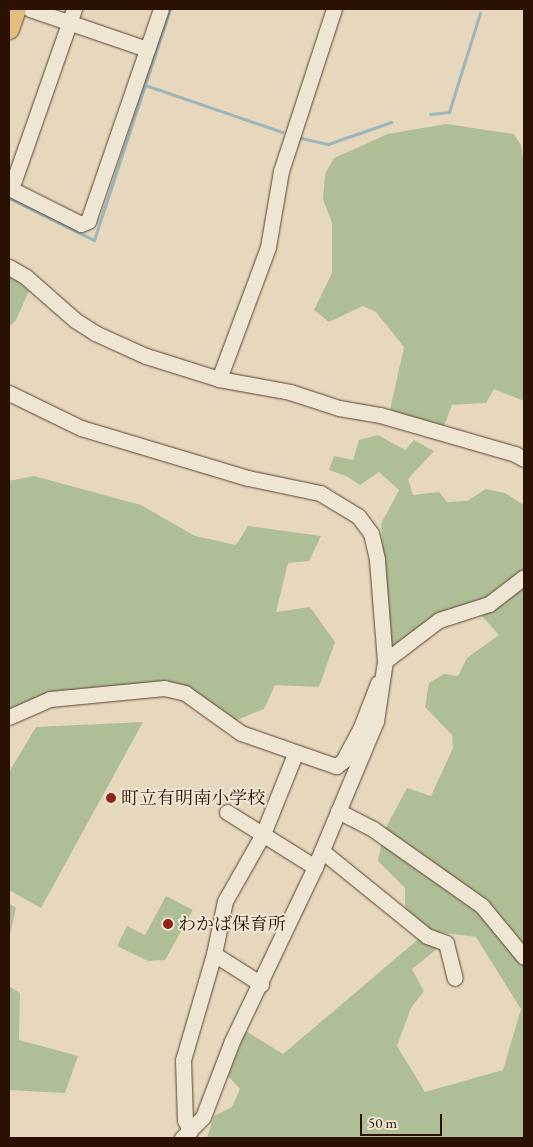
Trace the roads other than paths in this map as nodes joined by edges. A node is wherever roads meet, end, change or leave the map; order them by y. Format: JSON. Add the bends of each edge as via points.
{"nodes":[{"id":1,"x":16,"y":9,"type":"edge"},
{"id":2,"x":30,"y":9,"type":"edge"},
{"id":3,"x":161,"y":9,"type":"edge"},
{"id":4,"x":334,"y":9,"type":"edge"},
{"id":5,"x":72,"y":16,"type":"edge"},
{"id":6,"x":9,"y":29,"type":"edge"},
{"id":7,"x":147,"y":49,"type":"junction"},
{"id":8,"x":10,"y":188,"type":"edge"},
{"id":9,"x":9,"y":267,"type":"edge"},
{"id":10,"x":219,"y":379,"type":"junction"},
{"id":11,"x":9,"y":393,"type":"edge"},
{"id":12,"x":524,"y":459,"type":"edge"},
{"id":13,"x":524,"y":577,"type":"edge"},
{"id":14,"x":385,"y":661,"type":"junction"},
{"id":15,"x":384,"y":677,"type":"junction"},
{"id":16,"x":9,"y":717,"type":"edge"},
{"id":17,"x":295,"y":754,"type":"junction"},
{"id":18,"x":338,"y":811,"type":"junction"},
{"id":19,"x":227,"y":812,"type":"dead end"},
{"id":20,"x":262,"y":834,"type":"junction"},
{"id":21,"x":322,"y":851,"type":"junction"},
{"id":22,"x":315,"y":867,"type":"junction"},
{"id":23,"x":214,"y":954,"type":"junction"},
{"id":24,"x":524,"y":957,"type":"edge"},
{"id":25,"x":455,"y":978,"type":"dead end"},
{"id":26,"x":262,"y":984,"type":"junction"},
{"id":27,"x":186,"y":1134,"type":"edge"}],
"edges":[{"from":1,"to":6,"type":"main road"},
{"from":2,"to":5,"type":"street"},
{"from":3,"to":7,"type":"street"},
{"from":4,"to":10,"type":"street","via":[[281,171],[268,247]]},
{"from":5,"to":7,"type":"street"},
{"from":5,"to":8,"type":"street"},
{"from":7,"to":8,"type":"street","via":[[88,221],[81,224]]},
{"from":9,"to":10,"type":"street","via":[[96,333],[146,356]]},
{"from":10,"to":12,"type":"street","via":[[290,392],[340,408],[380,415]]},
{"from":11,"to":14,"type":"street","via":[[81,428],[248,478],[320,492],[340,502],[358,516],[370,533],[377,560]]},
{"from":13,"to":14,"type":"street","via":[[489,604],[439,620]]},
{"from":14,"to":15,"type":"street"},
{"from":15,"to":17,"type":"street","via":[[376,685],[343,761],[336,766],[328,765]]},
{"from":15,"to":18,"type":"street","via":[[376,721]]},
{"from":16,"to":17,"type":"street","via":[[50,699],[164,688],[185,693],[228,726]]},
{"from":17,"to":20,"type":"street"},
{"from":18,"to":21,"type":"street"},
{"from":18,"to":24,"type":"street","via":[[372,829],[482,906]]},
{"from":19,"to":20,"type":"street"},
{"from":20,"to":22,"type":"street"},
{"from":20,"to":23,"type":"street","via":[[226,901]]},
{"from":21,"to":22,"type":"street"},
{"from":21,"to":25,"type":"street","via":[[427,936],[446,942]]},
{"from":22,"to":26,"type":"street"},
{"from":23,"to":26,"type":"street"},
{"from":23,"to":27,"type":"street","via":[[183,1060]]},
{"from":26,"to":27,"type":"street","via":[[232,1041],[203,1117]]}]}
